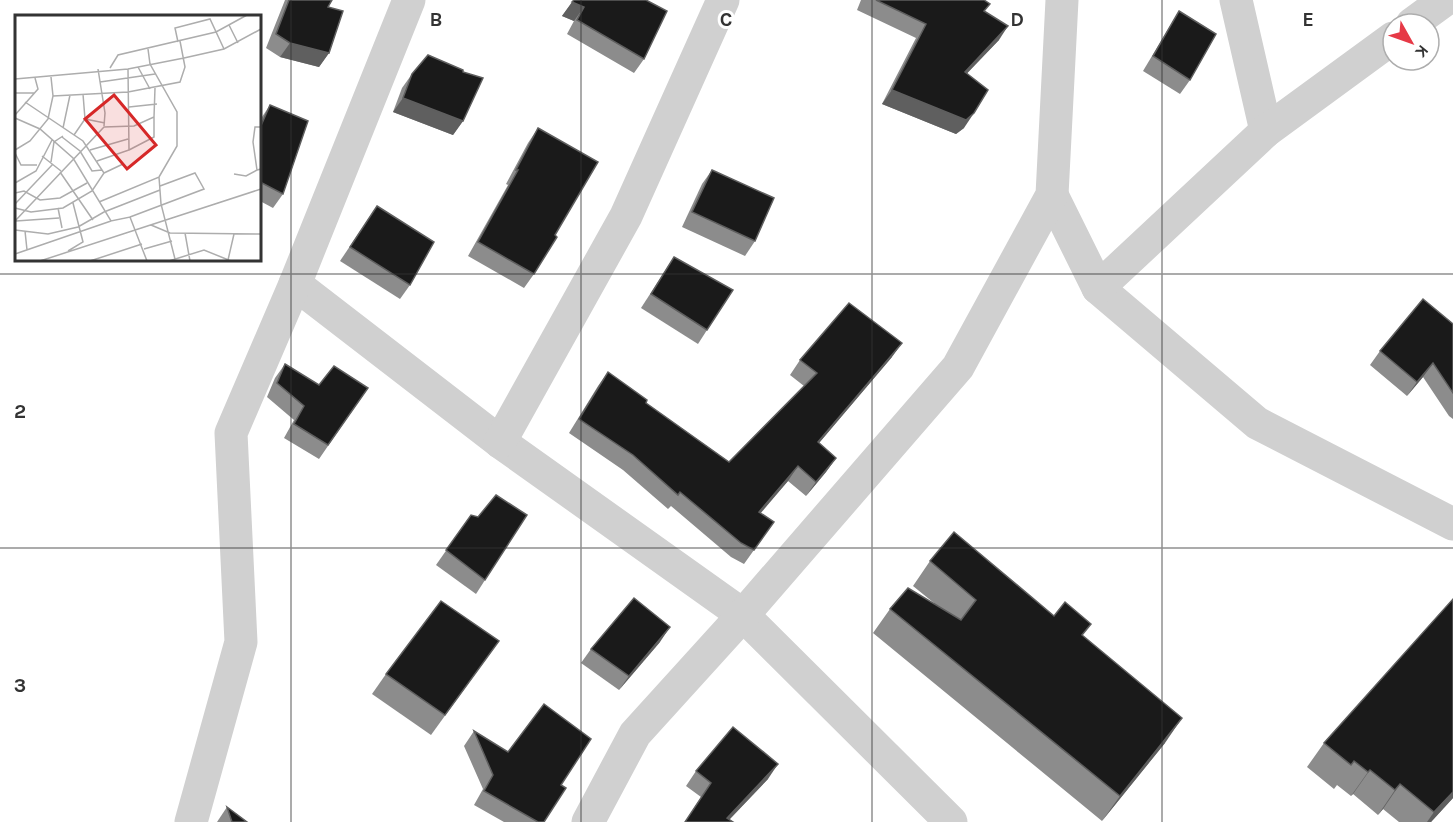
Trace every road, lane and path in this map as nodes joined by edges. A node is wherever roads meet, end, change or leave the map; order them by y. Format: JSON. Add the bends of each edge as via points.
{"nodes":[{"id":1,"x":409,"y":0,"type":"edge"},
{"id":2,"x":723,"y":0,"type":"edge"},
{"id":3,"x":1062,"y":0,"type":"edge"},
{"id":4,"x":1236,"y":0,"type":"edge"},
{"id":5,"x":1445,"y":0,"type":"edge"},
{"id":6,"x":1428,"y":12,"type":"edge"},
{"id":7,"x":1381,"y":47,"type":"edge"},
{"id":8,"x":1266,"y":131,"type":"junction"},
{"id":9,"x":1052,"y":195,"type":"junction"},
{"id":10,"x":295,"y":284,"type":"junction"},
{"id":11,"x":1098,"y":288,"type":"junction"},
{"id":12,"x":500,"y":442,"type":"junction"},
{"id":13,"x":1453,"y":524,"type":"edge"},
{"id":14,"x":743,"y":615,"type":"junction"},
{"id":15,"x":191,"y":822,"type":"edge"},
{"id":16,"x":588,"y":822,"type":"edge"},
{"id":17,"x":951,"y":822,"type":"edge"}],
"edges":[{"from":1,"to":10,"type":"street"},
{"from":2,"to":12,"type":"street","via":[[626,216]]},
{"from":3,"to":9,"type":"street"},
{"from":4,"to":8,"type":"street"},
{"from":5,"to":6,"type":"street"},
{"from":7,"to":8,"type":"street"},
{"from":8,"to":11,"type":"street"},
{"from":9,"to":11,"type":"street"},
{"from":9,"to":14,"type":"street","via":[[958,367]]},
{"from":10,"to":12,"type":"street"},
{"from":10,"to":15,"type":"street","via":[[231,433],[241,642]]},
{"from":11,"to":13,"type":"street","via":[[1257,423]]},
{"from":12,"to":14,"type":"street"},
{"from":14,"to":16,"type":"street","via":[[635,734]]},
{"from":14,"to":17,"type":"street"}]}
